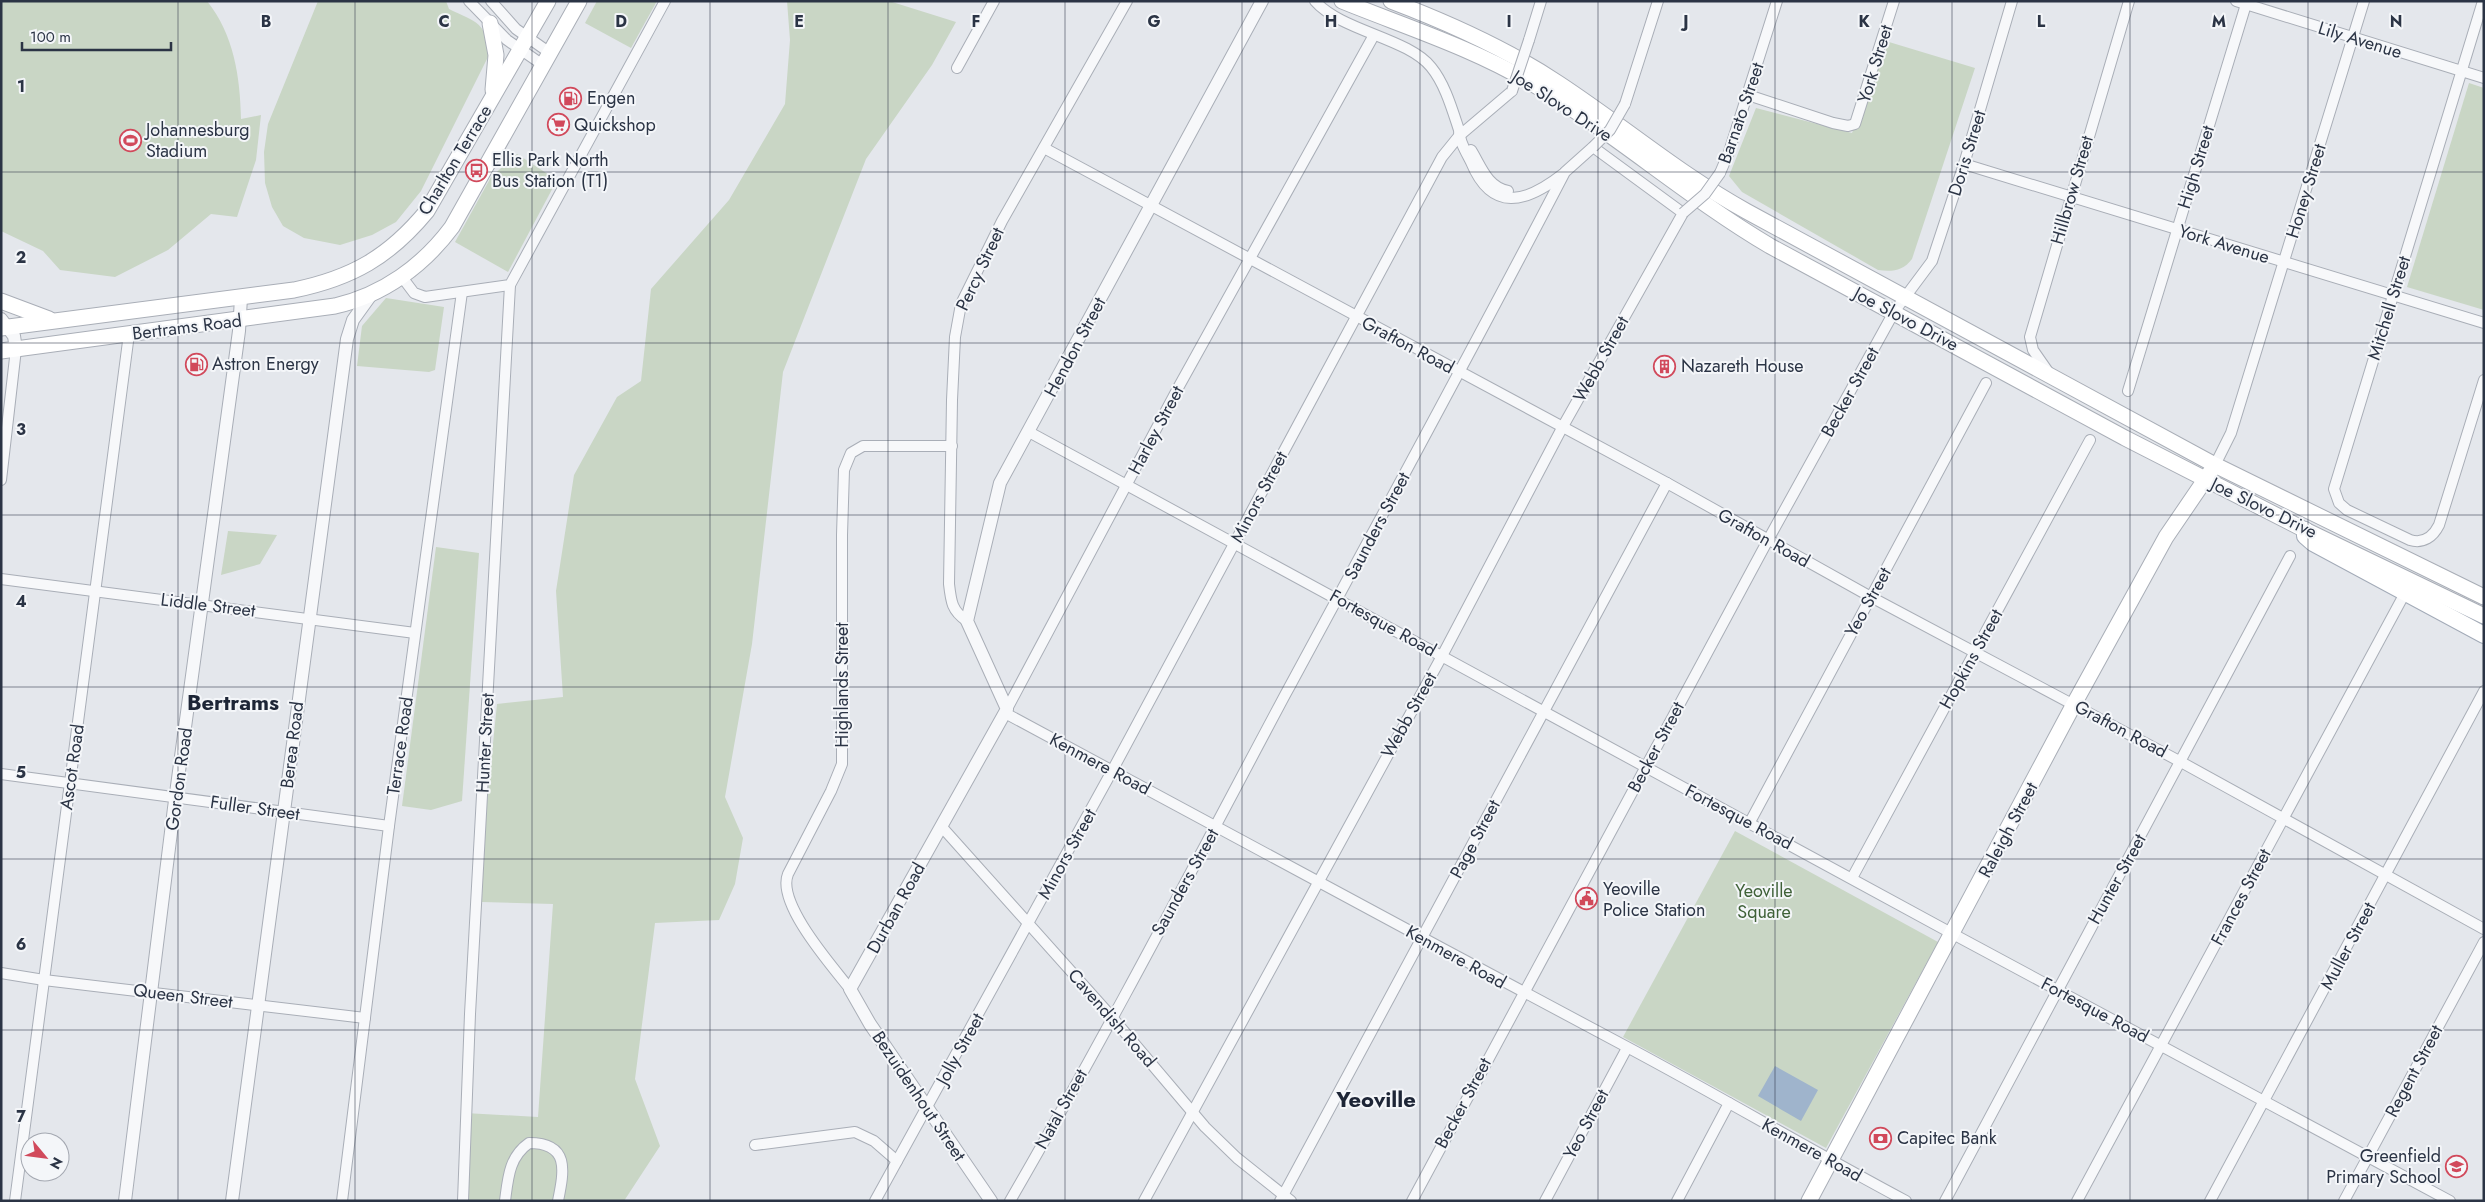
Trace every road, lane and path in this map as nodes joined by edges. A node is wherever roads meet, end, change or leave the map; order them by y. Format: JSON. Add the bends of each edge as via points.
{"nodes":[{"id":1,"x":470,"y":1,"type":"edge"},
{"id":2,"x":491,"y":1,"type":"edge"},
{"id":3,"x":548,"y":1,"type":"edge"},
{"id":4,"x":579,"y":1,"type":"edge"},
{"id":5,"x":665,"y":1,"type":"edge"},
{"id":6,"x":994,"y":1,"type":"edge"},
{"id":7,"x":1126,"y":1,"type":"edge"},
{"id":8,"x":1262,"y":1,"type":"edge"},
{"id":9,"x":1315,"y":1,"type":"edge"},
{"id":10,"x":1342,"y":1,"type":"edge"},
{"id":11,"x":1391,"y":1,"type":"edge"},
{"id":12,"x":1541,"y":1,"type":"edge"},
{"id":13,"x":1658,"y":1,"type":"edge"},
{"id":14,"x":1777,"y":1,"type":"edge"},
{"id":15,"x":1894,"y":1,"type":"edge"},
{"id":16,"x":2012,"y":1,"type":"edge"},
{"id":17,"x":2129,"y":1,"type":"edge"},
{"id":18,"x":2364,"y":1,"type":"edge"},
{"id":19,"x":2483,"y":1,"type":"edge"},
{"id":20,"x":2243,"y":2,"type":"edge"},
{"id":21,"x":490,"y":23,"type":"junction"},
{"id":22,"x":1374,"y":35,"type":"junction"},
{"id":23,"x":2352,"y":37,"type":"junction"},
{"id":24,"x":523,"y":44,"type":"junction"},
{"id":25,"x":547,"y":59,"type":"junction"},
{"id":26,"x":958,"y":68,"type":"dead end"},
{"id":27,"x":2462,"y":71,"type":"junction"},
{"id":28,"x":2484,"y":78,"type":"edge"},
{"id":29,"x":1748,"y":95,"type":"junction"},
{"id":30,"x":492,"y":96,"type":"junction"},
{"id":31,"x":1460,"y":133,"type":"junction"},
{"id":32,"x":1592,"y":147,"type":"junction"},
{"id":33,"x":1044,"y":148,"type":"junction"},
{"id":34,"x":1964,"y":164,"type":"junction"},
{"id":35,"x":1565,"y":172,"type":"junction"},
{"id":36,"x":2070,"y":196,"type":"junction"},
{"id":37,"x":1152,"y":205,"type":"junction"},
{"id":38,"x":1683,"y":213,"type":"junction"},
{"id":39,"x":2177,"y":229,"type":"junction"},
{"id":40,"x":1250,"y":259,"type":"junction"},
{"id":41,"x":2284,"y":262,"type":"junction"},
{"id":42,"x":354,"y":272,"type":"joint"},
{"id":43,"x":402,"y":277,"type":"junction"},
{"id":44,"x":510,"y":284,"type":"junction"},
{"id":45,"x":462,"y":292,"type":"junction"},
{"id":46,"x":371,"y":295,"type":"junction"},
{"id":47,"x":2392,"y":296,"type":"junction"},
{"id":48,"x":241,"y":298,"type":"junction"},
{"id":49,"x":1906,"y":298,"type":"junction"},
{"id":50,"x":1,"y":301,"type":"edge"},
{"id":51,"x":1894,"y":312,"type":"junction"},
{"id":52,"x":1356,"y":316,"type":"junction"},
{"id":53,"x":240,"y":320,"type":"junction"},
{"id":54,"x":57,"y":321,"type":"junction"},
{"id":55,"x":2484,"y":323,"type":"edge"},
{"id":56,"x":4,"y":324,"type":"edge"},
{"id":57,"x":129,"y":334,"type":"junction"},
{"id":58,"x":9,"y":350,"type":"edge"},
{"id":59,"x":1460,"y":373,"type":"junction"},
{"id":60,"x":2051,"y":376,"type":"junction"},
{"id":61,"x":2484,"y":380,"type":"edge"},
{"id":62,"x":1986,"y":383,"type":"dead end"},
{"id":63,"x":2128,"y":391,"type":"dead end"},
{"id":64,"x":1562,"y":428,"type":"junction"},
{"id":65,"x":1029,"y":432,"type":"junction"},
{"id":66,"x":2090,"y":440,"type":"dead end"},
{"id":67,"x":952,"y":446,"type":"junction"},
{"id":68,"x":2215,"y":465,"type":"junction"},
{"id":69,"x":2204,"y":479,"type":"junction"},
{"id":70,"x":1,"y":480,"type":"edge"},
{"id":71,"x":1667,"y":483,"type":"junction"},
{"id":72,"x":1126,"y":486,"type":"junction"},
{"id":73,"x":2306,"y":530,"type":"junction"},
{"id":74,"x":1768,"y":540,"type":"junction"},
{"id":75,"x":1234,"y":543,"type":"junction"},
{"id":76,"x":2290,"y":556,"type":"dead end"},
{"id":77,"x":1,"y":579,"type":"edge"},
{"id":78,"x":96,"y":591,"type":"junction"},
{"id":79,"x":2405,"y":593,"type":"junction"},
{"id":80,"x":1871,"y":597,"type":"junction"},
{"id":81,"x":2484,"y":597,"type":"edge"},
{"id":82,"x":1338,"y":598,"type":"junction"},
{"id":83,"x":202,"y":604,"type":"junction"},
{"id":84,"x":2484,"y":616,"type":"edge"},
{"id":85,"x":310,"y":619,"type":"junction"},
{"id":86,"x":967,"y":621,"type":"junction"},
{"id":87,"x":415,"y":633,"type":"junction"},
{"id":88,"x":2484,"y":635,"type":"edge"},
{"id":89,"x":1976,"y":652,"type":"junction"},
{"id":90,"x":1442,"y":656,"type":"junction"},
{"id":91,"x":2484,"y":690,"type":"edge"},
{"id":92,"x":2074,"y":704,"type":"junction"},
{"id":93,"x":1006,"y":711,"type":"junction"},
{"id":94,"x":1543,"y":711,"type":"junction"},
{"id":95,"x":2181,"y":762,"type":"junction"},
{"id":96,"x":1645,"y":767,"type":"junction"},
{"id":97,"x":1112,"y":771,"type":"junction"},
{"id":98,"x":1,"y":774,"type":"edge"},
{"id":99,"x":69,"y":783,"type":"junction"},
{"id":100,"x":176,"y":798,"type":"junction"},
{"id":101,"x":284,"y":812,"type":"junction"},
{"id":102,"x":2284,"y":818,"type":"junction"},
{"id":103,"x":1750,"y":822,"type":"junction"},
{"id":104,"x":389,"y":826,"type":"junction"},
{"id":105,"x":941,"y":826,"type":"junction"},
{"id":106,"x":1215,"y":827,"type":"junction"},
{"id":107,"x":2386,"y":876,"type":"junction"},
{"id":108,"x":1852,"y":878,"type":"junction"},
{"id":109,"x":1317,"y":880,"type":"junction"},
{"id":110,"x":1029,"y":923,"type":"junction"},
{"id":111,"x":2484,"y":929,"type":"edge"},
{"id":112,"x":1953,"y":934,"type":"junction"},
{"id":113,"x":1421,"y":937,"type":"junction"},
{"id":114,"x":2484,"y":942,"type":"edge"},
{"id":115,"x":1,"y":973,"type":"edge"},
{"id":116,"x":44,"y":980,"type":"junction"},
{"id":117,"x":850,"y":990,"type":"junction"},
{"id":118,"x":2057,"y":990,"type":"junction"},
{"id":119,"x":150,"y":992,"type":"junction"},
{"id":120,"x":1522,"y":993,"type":"junction"},
{"id":121,"x":260,"y":1006,"type":"junction"},
{"id":122,"x":1111,"y":1016,"type":"junction"},
{"id":123,"x":365,"y":1018,"type":"junction"},
{"id":124,"x":2162,"y":1045,"type":"junction"},
{"id":125,"x":1628,"y":1048,"type":"junction"},
{"id":126,"x":2264,"y":1100,"type":"junction"},
{"id":127,"x":1729,"y":1103,"type":"junction"},
{"id":128,"x":928,"y":1108,"type":"junction"},
{"id":129,"x":1192,"y":1113,"type":"junction"},
{"id":130,"x":755,"y":1145,"type":"dead end"},
{"id":131,"x":2367,"y":1157,"type":"junction"},
{"id":132,"x":897,"y":1161,"type":"junction"},
{"id":133,"x":1831,"y":1161,"type":"junction"},
{"id":134,"x":1285,"y":1199,"type":"edge"},
{"id":135,"x":15,"y":1201,"type":"edge"},
{"id":136,"x":125,"y":1201,"type":"edge"},
{"id":137,"x":232,"y":1201,"type":"edge"},
{"id":138,"x":342,"y":1201,"type":"edge"},
{"id":139,"x":463,"y":1201,"type":"edge"},
{"id":140,"x":505,"y":1201,"type":"edge"},
{"id":141,"x":558,"y":1201,"type":"edge"},
{"id":142,"x":875,"y":1201,"type":"edge"},
{"id":143,"x":991,"y":1201,"type":"edge"},
{"id":144,"x":1010,"y":1201,"type":"edge"},
{"id":145,"x":1144,"y":1201,"type":"edge"},
{"id":146,"x":1412,"y":1201,"type":"edge"},
{"id":147,"x":1545,"y":1201,"type":"edge"},
{"id":148,"x":1677,"y":1201,"type":"edge"},
{"id":149,"x":1809,"y":1201,"type":"edge"},
{"id":150,"x":1906,"y":1201,"type":"edge"},
{"id":151,"x":1945,"y":1201,"type":"edge"},
{"id":152,"x":2077,"y":1201,"type":"edge"},
{"id":153,"x":2210,"y":1201,"type":"edge"},
{"id":154,"x":2344,"y":1201,"type":"edge"},
{"id":155,"x":2450,"y":1201,"type":"edge"}],
"edges":[{"from":1,"to":21,"type":"street"},
{"from":2,"to":24,"type":"street"},
{"from":3,"to":24,"type":"main road","name":"Charlton Terrace"},
{"from":4,"to":25,"type":"main road","name":"Charlton Terrace"},
{"from":5,"to":44,"type":"street"},
{"from":6,"to":26,"type":"street"},
{"from":7,"to":33,"type":"street","name":"Percy Street"},
{"from":8,"to":37,"type":"street","name":"Hendon Street"},
{"from":9,"to":22,"type":"street","via":[[1328,12]]},
{"from":10,"to":51,"type":"main road","name":"Joe Slovo Drive","via":[[1456,46],[1531,83],[1723,218]]},
{"from":11,"to":49,"type":"main road","name":"Joe Slovo Drive","via":[[1525,62],[1707,189]]},
{"from":12,"to":31,"type":"street","name":"Minors Street","bridge":true,"via":[[1512,91]]},
{"from":13,"to":32,"type":"street","name":"Saunders Street","bridge":true,"via":[[1625,104],[1610,130]]},
{"from":14,"to":29,"type":"street","name":"Barnato Street"},
{"from":15,"to":29,"type":"street","name":"York Street","via":[[1866,93],[1853,124],[1833,123]]},
{"from":16,"to":34,"type":"street","name":"Doris Street"},
{"from":17,"to":36,"type":"street","name":"Hillbrow Street"},
{"from":18,"to":23,"type":"street","name":"Honey Street"},
{"from":19,"to":27,"type":"street","name":"Mitchell Street"},
{"from":20,"to":23,"type":"street","name":"Lily Avenue"},
{"from":20,"to":39,"type":"street","name":"High Street"},
{"from":21,"to":24,"type":"street"},
{"from":21,"to":30,"type":"main road","via":[[496,55]]},
{"from":22,"to":31,"type":"street","via":[[1414,53],[1432,67]]},
{"from":22,"to":40,"type":"street","name":"Harley Street"},
{"from":23,"to":27,"type":"street","name":"Lily Avenue"},
{"from":23,"to":41,"type":"street","name":"Honey Street"},
{"from":24,"to":25,"type":"street"},
{"from":24,"to":25,"type":"street"},
{"from":24,"to":30,"type":"main road","name":"Charlton Terrace"},
{"from":25,"to":43,"type":"main road","name":"Charlton Terrace","via":[[452,228],[430,254]]},
{"from":27,"to":28,"type":"street","name":"Lily Avenue"},
{"from":27,"to":47,"type":"street","name":"Mitchell Street"},
{"from":29,"to":38,"type":"street","name":"Barnato Street","bridge":true,"via":[[1720,172],[1705,194]]},
{"from":30,"to":42,"type":"main road","name":"Charlton Terrace","via":[[427,211],[394,245]]},
{"from":31,"to":35,"type":"street","via":[[1488,179],[1499,189],[1517,192],[1556,180]]},
{"from":31,"to":52,"type":"street","name":"Minors Street","via":[[1442,157]]},
{"from":32,"to":35,"type":"street","name":"Saunders Street"},
{"from":32,"to":38,"type":"street"},
{"from":33,"to":37,"type":"street","name":"Grafton Road"},
{"from":33,"to":67,"type":"street","name":"Percy Street","via":[[1002,221],[961,304],[956,337]]},
{"from":34,"to":36,"type":"street","name":"York Avenue"},
{"from":34,"to":49,"type":"street","name":"Doris Street","via":[[1932,261]]},
{"from":35,"to":59,"type":"street","name":"Saunders Street"},
{"from":36,"to":39,"type":"street","name":"York Avenue"},
{"from":36,"to":60,"type":"street","name":"Hillbrow Street","via":[[2030,337],[2036,355]]},
{"from":37,"to":40,"type":"street","name":"Grafton Road"},
{"from":37,"to":65,"type":"street","name":"Hendon Street"},
{"from":38,"to":64,"type":"street","name":"Webb Street"},
{"from":39,"to":41,"type":"street","name":"York Avenue"},
{"from":39,"to":63,"type":"street","name":"High Street"},
{"from":40,"to":52,"type":"street","name":"Grafton Road"},
{"from":40,"to":72,"type":"street","name":"Harley Street"},
{"from":41,"to":47,"type":"street","name":"York Avenue"},
{"from":41,"to":68,"type":"street","name":"Honey Street","via":[[2231,433]]},
{"from":42,"to":48,"type":"main road","name":"Bertrams Road","via":[[318,285]]},
{"from":43,"to":45,"type":"street","via":[[414,293],[421,296]]},
{"from":43,"to":46,"type":"main road","name":"Charlton Terrace"},
{"from":44,"to":45,"type":"street"},
{"from":44,"to":139,"type":"street","name":"Hunter Street","via":[[470,1014]]},
{"from":45,"to":87,"type":"street","name":"Terrace Road"},
{"from":46,"to":53,"type":"main road","name":"Bertrams Road","via":[[335,306]]},
{"from":46,"to":85,"type":"street","name":"Berea Road","via":[[354,320],[347,340]]},
{"from":47,"to":55,"type":"street","name":"York Avenue"},
{"from":47,"to":61,"type":"street","name":"Mitchell Street","via":[[2334,493],[2339,503],[2347,510],[2410,540],[2426,540],[2439,525]]},
{"from":48,"to":53,"type":"street","name":"Gordon Road"},
{"from":48,"to":54,"type":"main road","name":"Bertrams Road"},
{"from":49,"to":51,"type":"street","name":"Becker Street"},
{"from":49,"to":60,"type":"main road","name":"Joe Slovo Drive"},
{"from":50,"to":54,"type":"main road"},
{"from":51,"to":69,"type":"main road","name":"Joe Slovo Drive"},
{"from":51,"to":74,"type":"street","name":"Becker Street"},
{"from":52,"to":59,"type":"street","name":"Grafton Road"},
{"from":52,"to":75,"type":"street","name":"Minors Street"},
{"from":53,"to":57,"type":"main road","name":"Bertrams Road"},
{"from":53,"to":83,"type":"street","name":"Gordon Road"},
{"from":54,"to":56,"type":"main road","name":"Bertrams Road"},
{"from":56,"to":58,"type":"street","via":[[14,336]]},
{"from":57,"to":58,"type":"main road","name":"Bertrams Road"},
{"from":57,"to":78,"type":"street","name":"Ascot Road"},
{"from":58,"to":70,"type":"street"},
{"from":59,"to":64,"type":"street","name":"Grafton Road"},
{"from":59,"to":82,"type":"street","name":"Saunders Street"},
{"from":60,"to":68,"type":"main road","name":"Joe Slovo Drive"},
{"from":62,"to":80,"type":"street","name":"Yeo Street"},
{"from":64,"to":71,"type":"street","name":"Grafton Road"},
{"from":64,"to":90,"type":"street","name":"Webb Street"},
{"from":65,"to":72,"type":"street","name":"Fortesque Road"},
{"from":65,"to":86,"type":"street","name":"Hendon Street","via":[[996,495]]},
{"from":66,"to":89,"type":"street","name":"Hopkins Street"},
{"from":67,"to":86,"type":"street","name":"Percy Street","via":[[949,584],[951,605]]},
{"from":67,"to":117,"type":"street","name":"Highlands Street","via":[[863,446],[851,453],[846,462],[842,535],[842,764],[785,885],[801,921]]},
{"from":68,"to":69,"type":"main road","name":"Raleigh Street"},
{"from":68,"to":81,"type":"main road","name":"Joe Slovo Drive"},
{"from":69,"to":73,"type":"main road","name":"Joe Slovo Drive"},
{"from":69,"to":92,"type":"main road","name":"Raleigh Street","via":[[2166,537]]},
{"from":71,"to":74,"type":"street","name":"Grafton Road"},
{"from":71,"to":94,"type":"street","name":"Page Street"},
{"from":72,"to":75,"type":"street","name":"Fortesque Road"},
{"from":72,"to":93,"type":"street","name":"Harley Street"},
{"from":73,"to":79,"type":"main road","via":[[2305,536],[2313,543]]},
{"from":73,"to":84,"type":"main road","name":"Joe Slovo Drive"},
{"from":74,"to":80,"type":"street","name":"Grafton Road"},
{"from":74,"to":96,"type":"street","name":"Becker Street"},
{"from":75,"to":82,"type":"street","name":"Fortesque Road"},
{"from":75,"to":97,"type":"street","name":"Minors Street"},
{"from":76,"to":95,"type":"street","name":"Hunter Street"},
{"from":77,"to":78,"type":"street","name":"Liddle Street"},
{"from":78,"to":83,"type":"street","name":"Liddle Street"},
{"from":78,"to":99,"type":"street","name":"Ascot Road"},
{"from":79,"to":88,"type":"main road"},
{"from":79,"to":102,"type":"street","name":"Frances Street"},
{"from":80,"to":89,"type":"street","name":"Grafton Road"},
{"from":80,"to":103,"type":"street","name":"Yeo Street"},
{"from":82,"to":90,"type":"street","name":"Fortesque Road"},
{"from":82,"to":106,"type":"street","name":"Saunders Street"},
{"from":83,"to":85,"type":"street","name":"Liddle Street"},
{"from":83,"to":100,"type":"street","name":"Gordon Road"},
{"from":85,"to":87,"type":"street","name":"Liddle Street"},
{"from":85,"to":101,"type":"street","name":"Berea Road"},
{"from":86,"to":93,"type":"street"},
{"from":87,"to":104,"type":"street","name":"Terrace Road"},
{"from":89,"to":92,"type":"street","name":"Grafton Road"},
{"from":89,"to":108,"type":"street","name":"Hopkins Street"},
{"from":90,"to":94,"type":"street","name":"Fortesque Road"},
{"from":90,"to":109,"type":"street","name":"Webb Street"},
{"from":91,"to":107,"type":"street","name":"Muller Street"},
{"from":92,"to":95,"type":"street","name":"Grafton Road"},
{"from":92,"to":112,"type":"main road","name":"Raleigh Street"},
{"from":93,"to":97,"type":"street","name":"Kenmere Road"},
{"from":93,"to":105,"type":"street","name":"Harley Street"},
{"from":94,"to":96,"type":"street","name":"Fortesque Road"},
{"from":94,"to":113,"type":"street","name":"Page Street"},
{"from":95,"to":102,"type":"street","name":"Grafton Road"},
{"from":95,"to":118,"type":"street","name":"Hunter Street"},
{"from":96,"to":103,"type":"street","name":"Fortesque Road"},
{"from":96,"to":120,"type":"street","name":"Becker Street"},
{"from":97,"to":106,"type":"street","name":"Kenmere Road"},
{"from":97,"to":110,"type":"street","name":"Minors Street"},
{"from":98,"to":99,"type":"street","name":"Fuller Street"},
{"from":99,"to":100,"type":"street","name":"Fuller Street"},
{"from":99,"to":116,"type":"street","name":"Ascot Road"},
{"from":100,"to":101,"type":"street","name":"Fuller Street"},
{"from":100,"to":119,"type":"street","name":"Gordon Road"},
{"from":101,"to":104,"type":"street","name":"Fuller Street"},
{"from":101,"to":121,"type":"street","name":"Berea Road"},
{"from":102,"to":107,"type":"street","name":"Grafton Road"},
{"from":102,"to":124,"type":"street","name":"Frances Street"},
{"from":103,"to":108,"type":"street","name":"Fortesque Road"},
{"from":104,"to":123,"type":"street","name":"Terrace Road"},
{"from":105,"to":110,"type":"street","name":"Cavendish Road"},
{"from":105,"to":117,"type":"street","name":"Durban Road"},
{"from":106,"to":109,"type":"street","name":"Kenmere Road"},
{"from":106,"to":122,"type":"street","name":"Saunders Street"},
{"from":107,"to":111,"type":"street","name":"Grafton Road"},
{"from":107,"to":126,"type":"street","name":"Muller Street"},
{"from":108,"to":112,"type":"street","name":"Fortesque Road"},
{"from":109,"to":113,"type":"street","name":"Kenmere Road"},
{"from":109,"to":129,"type":"street","name":"Webb Street"},
{"from":110,"to":122,"type":"street","name":"Cavendish Road"},
{"from":110,"to":128,"type":"street","name":"Jolly Street"},
{"from":112,"to":118,"type":"street","name":"Fortesque Road"},
{"from":112,"to":133,"type":"main road","name":"Raleigh Street"},
{"from":113,"to":120,"type":"street","name":"Kenmere Road"},
{"from":113,"to":134,"type":"street","name":"Page Street"},
{"from":114,"to":131,"type":"street","name":"Regent Street"},
{"from":115,"to":116,"type":"street","name":"Queen Street"},
{"from":116,"to":119,"type":"street","name":"Queen Street"},
{"from":116,"to":135,"type":"street","name":"Ascot Road"},
{"from":117,"to":128,"type":"street","name":"Bezuidenhout Street"},
{"from":118,"to":124,"type":"street","name":"Fortesque Road"},
{"from":118,"to":151,"type":"street","name":"Hunter Street"},
{"from":119,"to":121,"type":"street","name":"Queen Street"},
{"from":119,"to":136,"type":"street","name":"Gordon Road"},
{"from":120,"to":125,"type":"street","name":"Kenmere Road"},
{"from":120,"to":146,"type":"street","name":"Becker Street"},
{"from":121,"to":123,"type":"street","name":"Queen Street"},
{"from":121,"to":137,"type":"street","name":"Berea Road"},
{"from":122,"to":129,"type":"street","name":"Cavendish Road"},
{"from":122,"to":144,"type":"street","name":"Natal Street"},
{"from":123,"to":138,"type":"street","name":"Terrace Road"},
{"from":124,"to":126,"type":"street","name":"Fortesque Road"},
{"from":124,"to":152,"type":"street","name":"Frances Street"},
{"from":125,"to":127,"type":"street","name":"Kenmere Road"},
{"from":125,"to":147,"type":"street","name":"Yeo Street"},
{"from":126,"to":131,"type":"street","name":"Fortesque Road"},
{"from":126,"to":153,"type":"street","name":"Muller Street"},
{"from":127,"to":133,"type":"street","name":"Kenmere Road"},
{"from":127,"to":148,"type":"street"},
{"from":128,"to":132,"type":"street","name":"Jolly Street"},
{"from":128,"to":143,"type":"street","name":"Bezuidenhout Street"},
{"from":129,"to":134,"type":"street","name":"Cavendish Road"},
{"from":129,"to":145,"type":"street","name":"Webb Street"},
{"from":130,"to":132,"type":"street","via":[[855,1132],[874,1141]]},
{"from":131,"to":154,"type":"street","name":"Regent Street"},
{"from":131,"to":155,"type":"street","name":"Fortesque Road"},
{"from":132,"to":142,"type":"street","name":"Jolly Street"},
{"from":133,"to":149,"type":"main road","name":"Raleigh Street"},
{"from":133,"to":150,"type":"street","name":"Kenmere Road"},
{"from":140,"to":141,"type":"street","via":[[514,1159],[529,1143],[550,1146],[560,1158],[563,1175]]}]}
